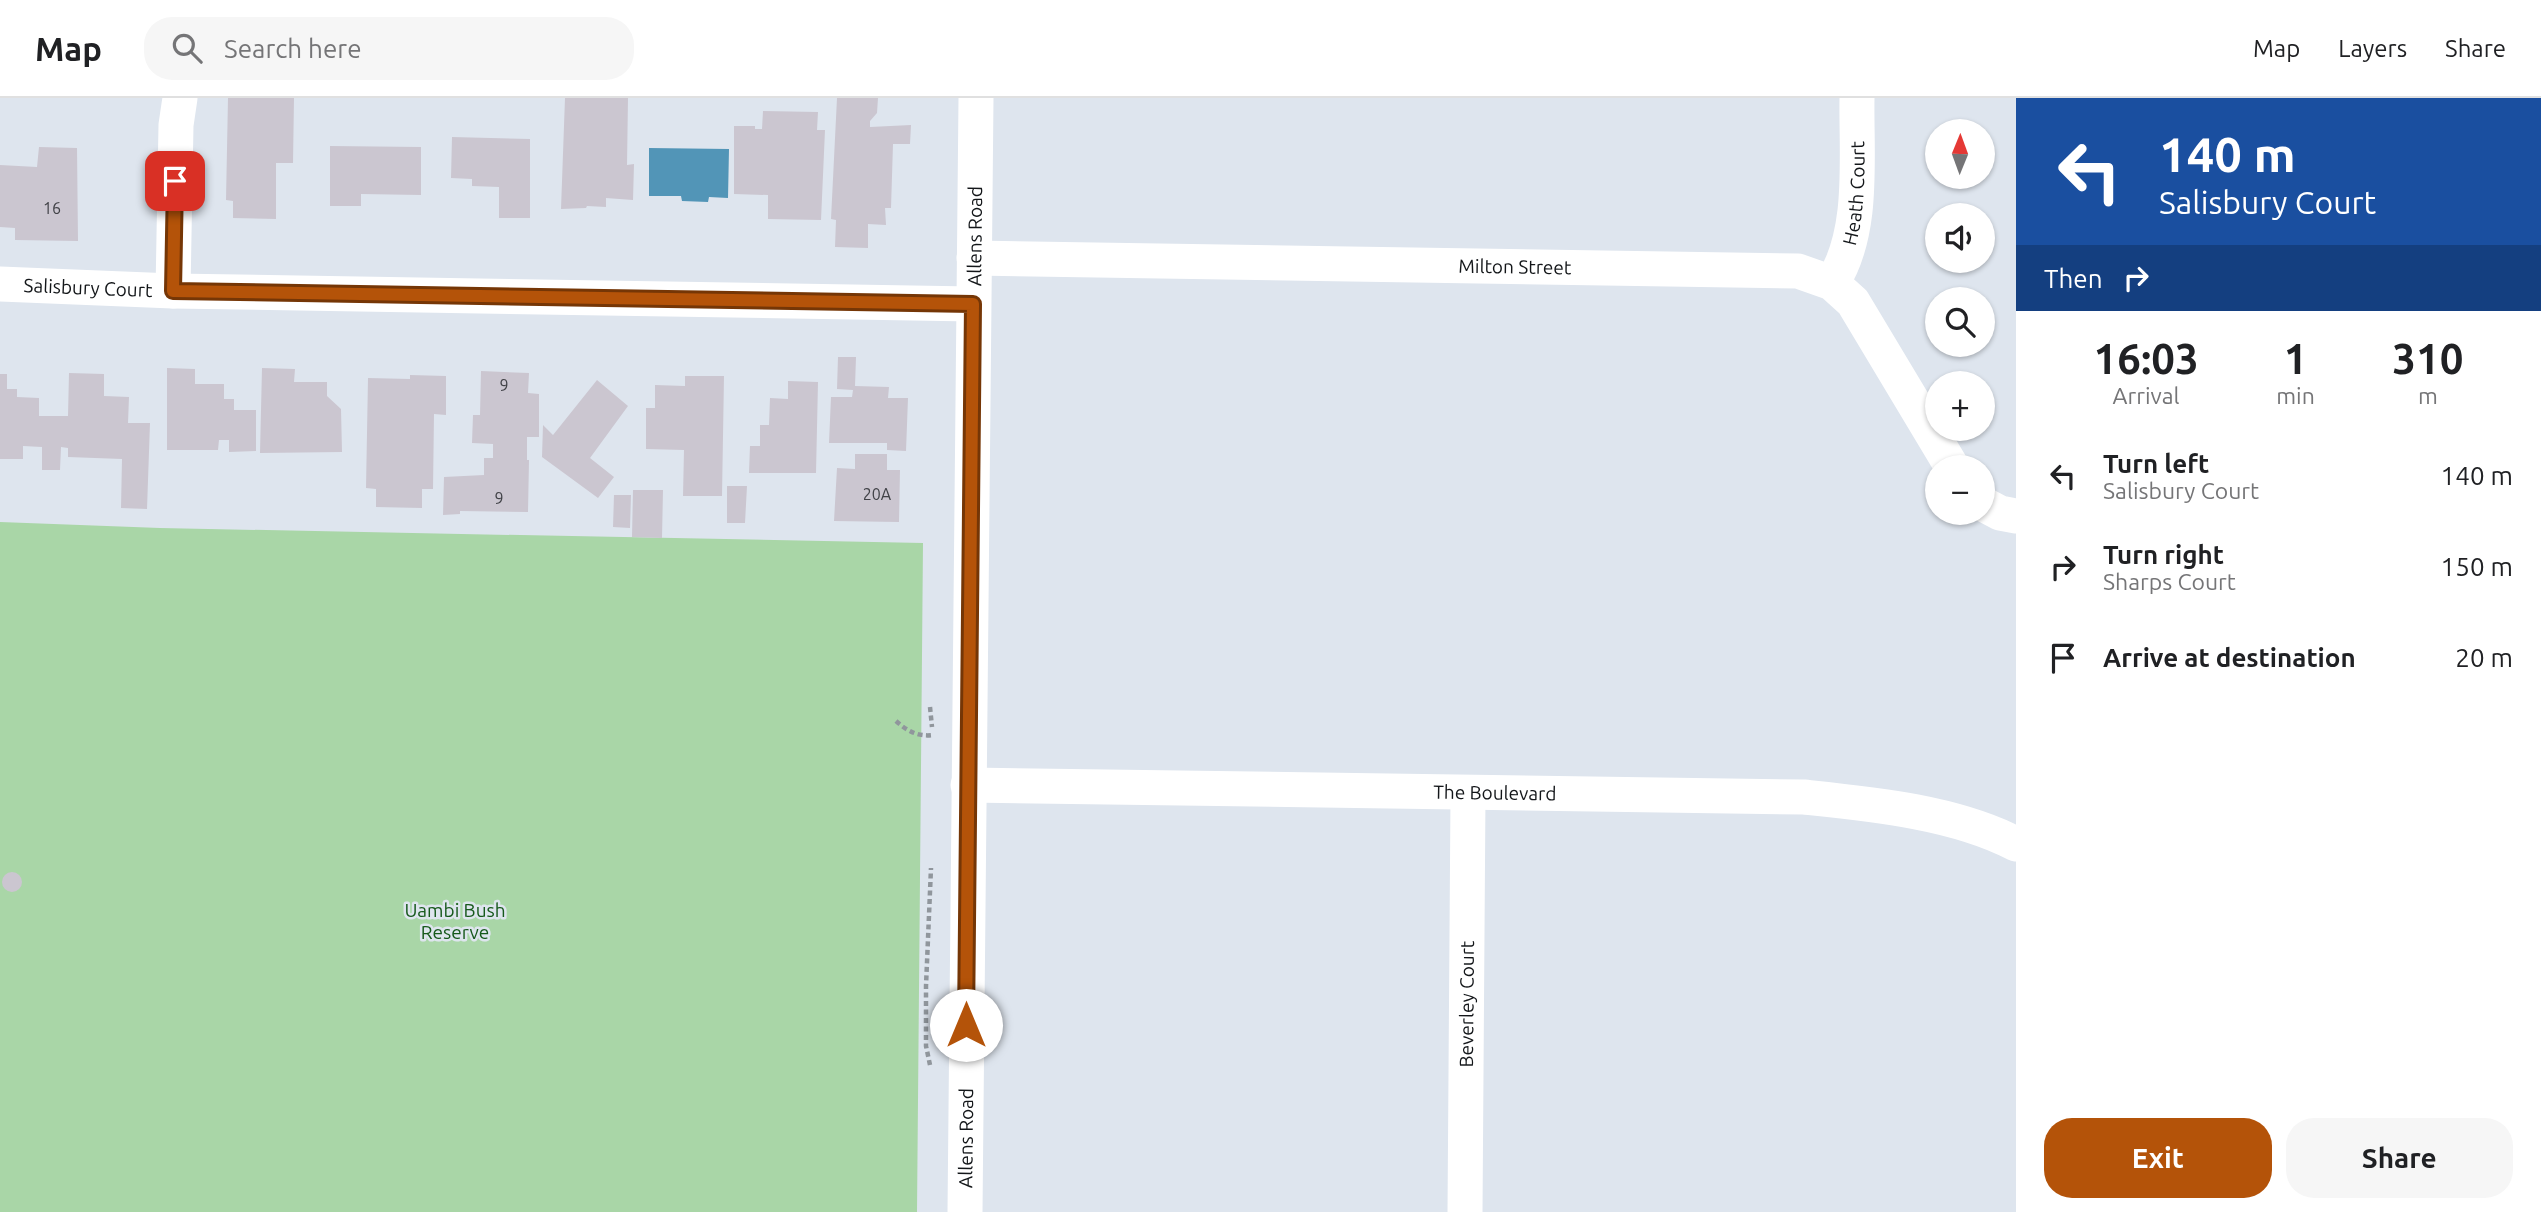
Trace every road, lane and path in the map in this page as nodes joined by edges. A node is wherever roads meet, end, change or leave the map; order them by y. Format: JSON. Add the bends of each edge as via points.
{"nodes":[{"id":1,"x":180,"y":98,"type":"edge"},
{"id":2,"x":976,"y":98,"type":"edge"},
{"id":3,"x":1857,"y":98,"type":"edge"},
{"id":4,"x":974,"y":258,"type":"junction"},
{"id":5,"x":1832,"y":283,"type":"junction"},
{"id":6,"x":0,"y":284,"type":"edge"},
{"id":7,"x":173,"y":291,"type":"junction"},
{"id":8,"x":973,"y":304,"type":"junction"},
{"id":9,"x":1945,"y":455,"type":"edge"},
{"id":10,"x":1995,"y":510,"type":"edge"},
{"id":11,"x":2016,"y":516,"type":"edge"},
{"id":12,"x":896,"y":721,"type":"dead end"},
{"id":13,"x":933,"y":735,"type":"dead end"},
{"id":14,"x":968,"y":785,"type":"junction"},
{"id":15,"x":1468,"y":794,"type":"junction"},
{"id":16,"x":2016,"y":844,"type":"edge"},
{"id":17,"x":965,"y":1212,"type":"edge"},
{"id":18,"x":1465,"y":1212,"type":"edge"}],
"edges":[{"from":1,"to":7,"type":"street"},
{"from":2,"to":4,"type":"street","name":"Allens Road"},
{"from":3,"to":5,"type":"street","name":"Heath Court","via":[[1855,225],[1843,267]]},
{"from":4,"to":5,"type":"street","name":"Milton Street","via":[[1798,271]]},
{"from":4,"to":8,"type":"street","name":"Allens Road"},
{"from":5,"to":9,"type":"street","name":"Milton Street","via":[[1853,302]]},
{"from":6,"to":7,"type":"street","name":"Salisbury Court"},
{"from":7,"to":8,"type":"street","name":"Salisbury Court"},
{"from":8,"to":14,"type":"street","name":"Allens Road"},
{"from":10,"to":11,"type":"street"},
{"from":12,"to":13,"type":"path","via":[[918,735]]},
{"from":14,"to":15,"type":"street","name":"The Boulevard"},
{"from":14,"to":17,"type":"street","name":"Allens Road"},
{"from":15,"to":16,"type":"street","name":"The Boulevard","via":[[1827,800],[1893,806],[1994,832]]},
{"from":15,"to":18,"type":"street","name":"Beverley Court"}]}
